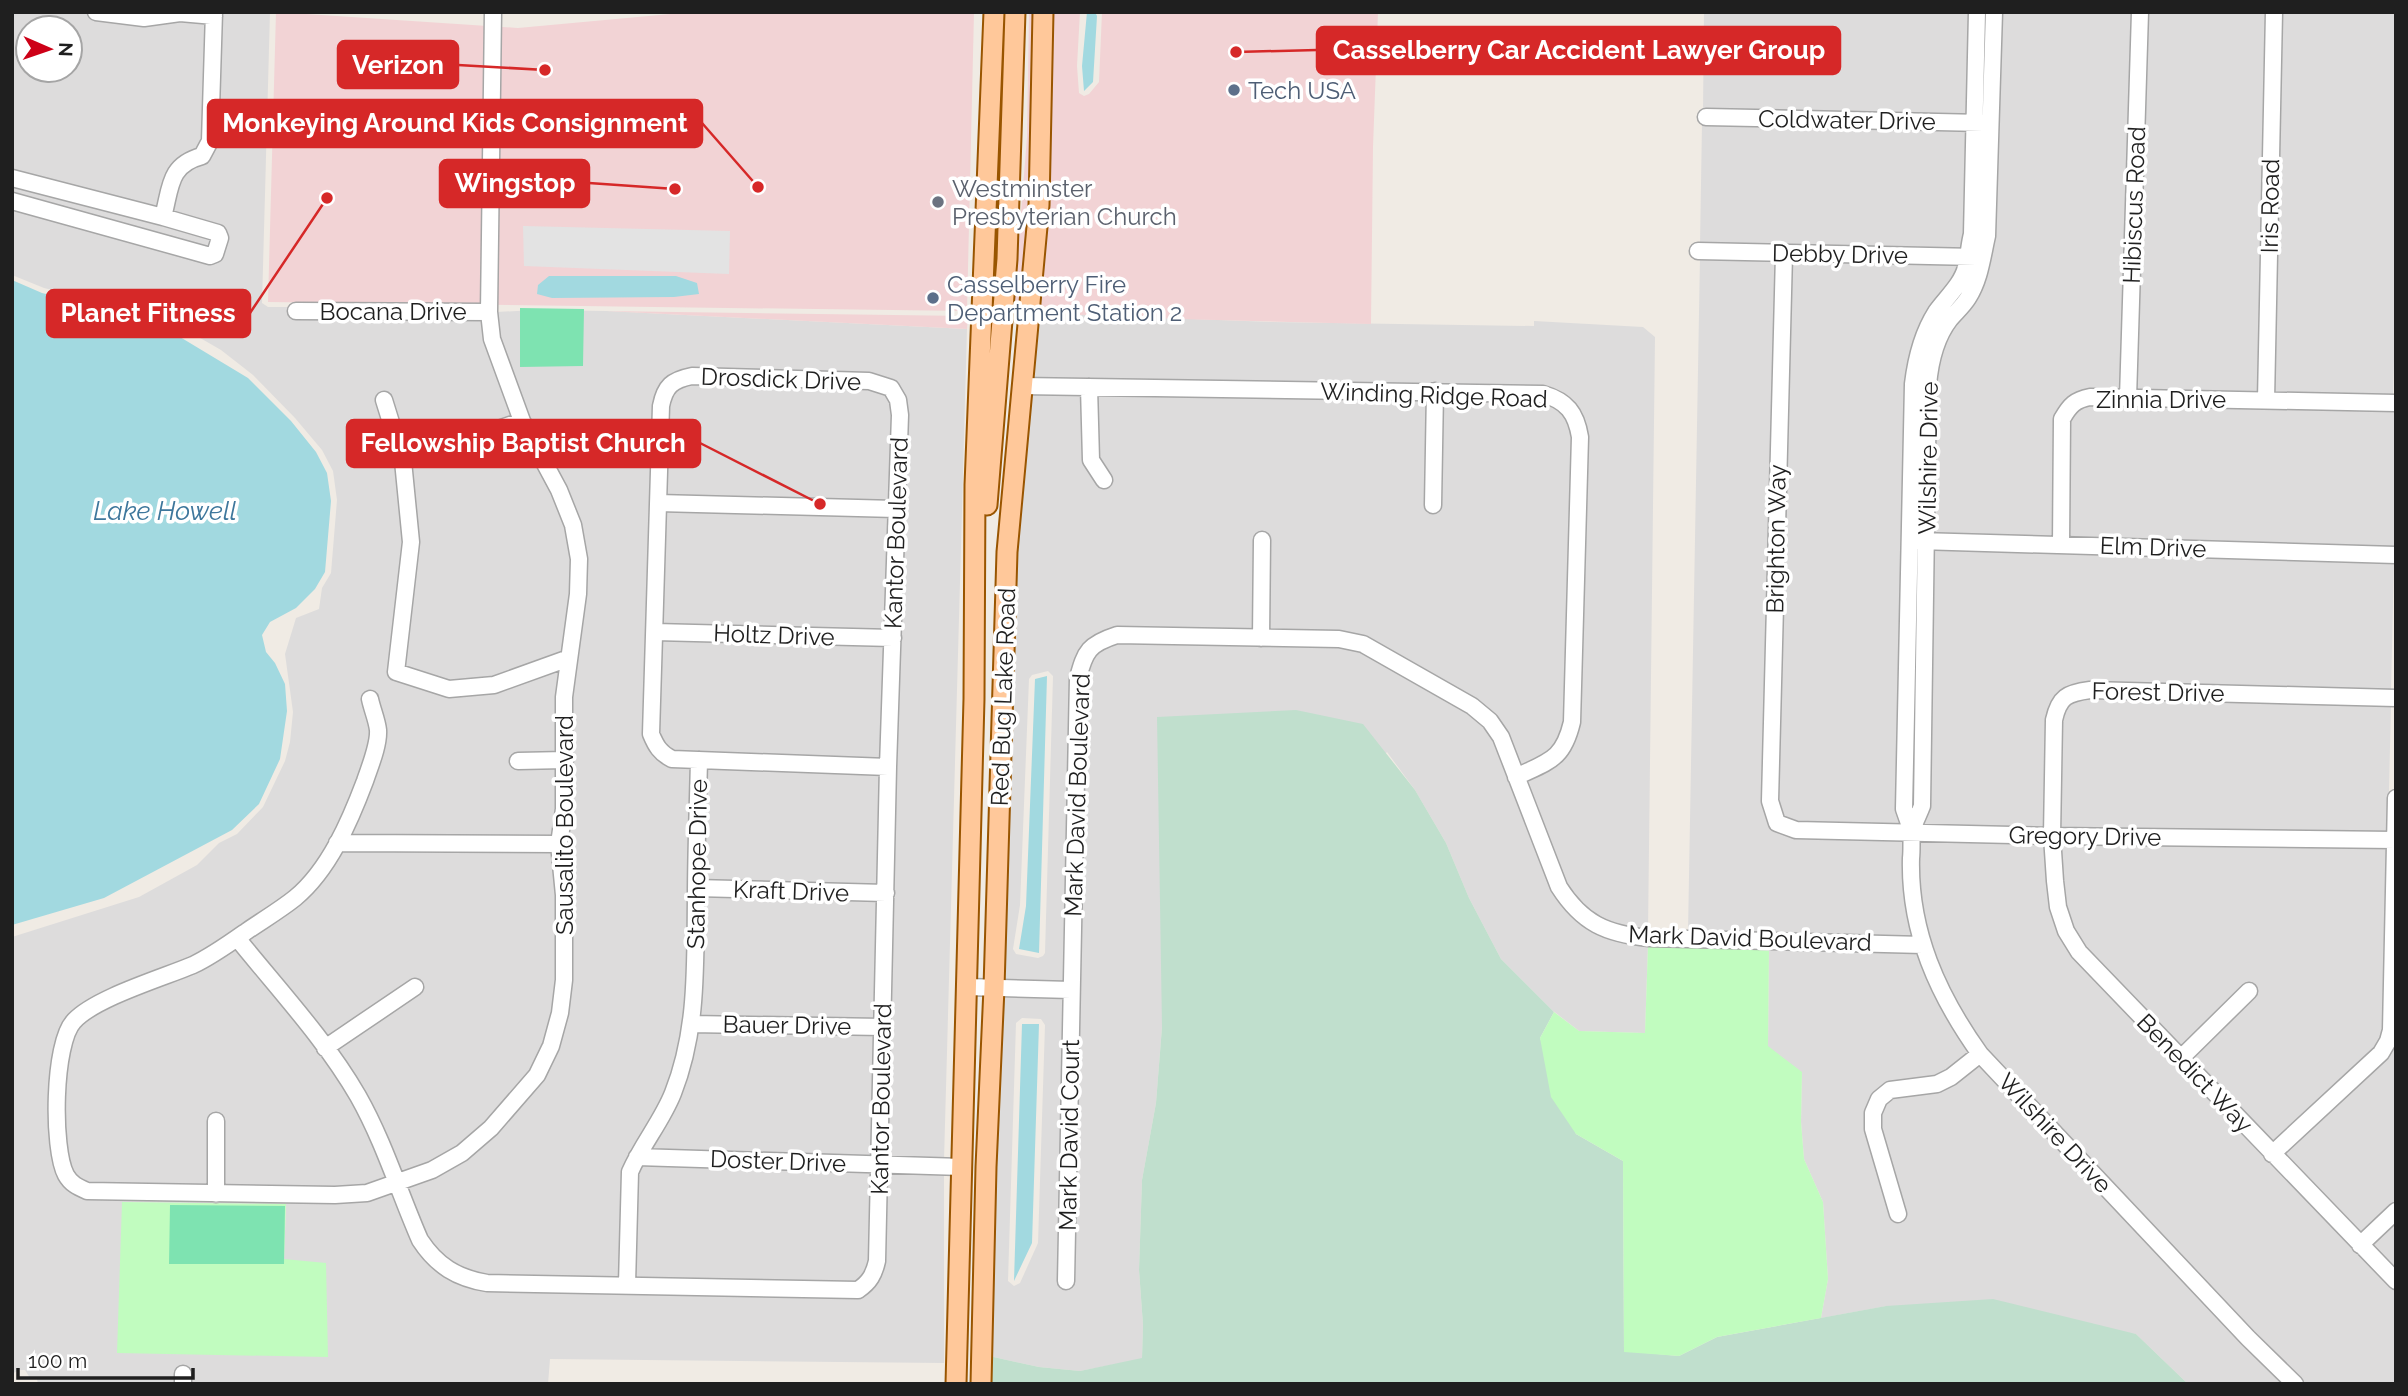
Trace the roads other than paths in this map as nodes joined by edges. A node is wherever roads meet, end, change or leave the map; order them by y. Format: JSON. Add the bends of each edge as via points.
{"nodes":[{"id":1,"x":96,"y":12,"type":"edge"},
{"id":2,"x":493,"y":12,"type":"edge"},
{"id":3,"x":994,"y":12,"type":"edge"},
{"id":4,"x":1015,"y":12,"type":"edge"},
{"id":5,"x":1043,"y":12,"type":"edge"},
{"id":6,"x":1978,"y":12,"type":"edge"},
{"id":7,"x":1994,"y":12,"type":"edge"},
{"id":8,"x":2140,"y":12,"type":"edge"},
{"id":9,"x":2274,"y":12,"type":"edge"},
{"id":10,"x":214,"y":14,"type":"edge"},
{"id":11,"x":1706,"y":117,"type":"dead end"},
{"id":12,"x":1982,"y":123,"type":"junction"},
{"id":13,"x":12,"y":178,"type":"edge"},
{"id":14,"x":12,"y":201,"type":"edge"},
{"id":15,"x":163,"y":217,"type":"junction"},
{"id":16,"x":1698,"y":251,"type":"dead end"},
{"id":17,"x":1784,"y":254,"type":"junction"},
{"id":18,"x":1975,"y":257,"type":"junction"},
{"id":19,"x":296,"y":311,"type":"dead end"},
{"id":20,"x":489,"y":312,"type":"junction"},
{"id":21,"x":671,"y":383,"type":"joint"},
{"id":22,"x":1021,"y":386,"type":"junction"},
{"id":23,"x":1089,"y":387,"type":"junction"},
{"id":24,"x":891,"y":388,"type":"joint"},
{"id":25,"x":1434,"y":391,"type":"junction"},
{"id":26,"x":2128,"y":398,"type":"junction"},
{"id":27,"x":384,"y":400,"type":"dead end"},
{"id":28,"x":2266,"y":400,"type":"junction"},
{"id":29,"x":2396,"y":403,"type":"edge"},
{"id":30,"x":522,"y":421,"type":"junction"},
{"id":31,"x":403,"y":461,"type":"junction"},
{"id":32,"x":1104,"y":480,"type":"dead end"},
{"id":33,"x":657,"y":503,"type":"junction"},
{"id":34,"x":1433,"y":505,"type":"dead end"},
{"id":35,"x":896,"y":509,"type":"junction"},
{"id":36,"x":1262,"y":540,"type":"dead end"},
{"id":37,"x":1918,"y":541,"type":"junction"},
{"id":38,"x":2061,"y":545,"type":"junction"},
{"id":39,"x":2396,"y":555,"type":"edge"},
{"id":40,"x":655,"y":632,"type":"junction"},
{"id":41,"x":893,"y":638,"type":"junction"},
{"id":42,"x":1261,"y":638,"type":"junction"},
{"id":43,"x":569,"y":658,"type":"junction"},
{"id":44,"x":2396,"y":698,"type":"edge"},
{"id":45,"x":370,"y":699,"type":"dead end"},
{"id":46,"x":974,"y":699,"type":"junction"},
{"id":47,"x":565,"y":760,"type":"junction"},
{"id":48,"x":699,"y":760,"type":"junction"},
{"id":49,"x":517,"y":761,"type":"dead end"},
{"id":50,"x":888,"y":767,"type":"junction"},
{"id":51,"x":1516,"y":777,"type":"junction"},
{"id":52,"x":2396,"y":798,"type":"edge"},
{"id":53,"x":1777,"y":823,"type":"joint"},
{"id":54,"x":1912,"y":832,"type":"junction"},
{"id":55,"x":2052,"y":836,"type":"junction"},
{"id":56,"x":2395,"y":839,"type":"edge"},
{"id":57,"x":337,"y":842,"type":"junction"},
{"id":58,"x":559,"y":844,"type":"junction"},
{"id":59,"x":696,"y":888,"type":"junction"},
{"id":60,"x":886,"y":893,"type":"junction"},
{"id":61,"x":237,"y":938,"type":"junction"},
{"id":62,"x":1923,"y":944,"type":"junction"},
{"id":63,"x":415,"y":987,"type":"dead end"},
{"id":64,"x":967,"y":987,"type":"junction"},
{"id":65,"x":995,"y":988,"type":"junction"},
{"id":66,"x":1071,"y":990,"type":"junction"},
{"id":67,"x":2249,"y":991,"type":"dead end"},
{"id":68,"x":691,"y":1024,"type":"junction"},
{"id":69,"x":883,"y":1027,"type":"junction"},
{"id":70,"x":326,"y":1048,"type":"junction"},
{"id":71,"x":1980,"y":1054,"type":"junction"},
{"id":72,"x":2180,"y":1058,"type":"junction"},
{"id":73,"x":216,"y":1121,"type":"dead end"},
{"id":74,"x":2273,"y":1154,"type":"junction"},
{"id":75,"x":637,"y":1157,"type":"junction"},
{"id":76,"x":879,"y":1164,"type":"junction"},
{"id":77,"x":962,"y":1167,"type":"junction"},
{"id":78,"x":396,"y":1183,"type":"junction"},
{"id":79,"x":216,"y":1194,"type":"junction"},
{"id":80,"x":2396,"y":1211,"type":"edge"},
{"id":81,"x":1898,"y":1214,"type":"dead end"},
{"id":82,"x":2360,"y":1245,"type":"junction"},
{"id":83,"x":1066,"y":1280,"type":"dead end"},
{"id":84,"x":2396,"y":1281,"type":"edge"},
{"id":85,"x":627,"y":1284,"type":"junction"},
{"id":86,"x":982,"y":1325,"type":"junction"},
{"id":87,"x":956,"y":1384,"type":"edge"},
{"id":88,"x":981,"y":1384,"type":"edge"},
{"id":89,"x":2295,"y":1384,"type":"edge"}],
"edges":[{"from":1,"to":10,"type":"street","via":[[144,18]]},
{"from":2,"to":20,"type":"street","name":"Sausalito Boulevard"},
{"from":3,"to":46,"type":"main road","name":"Red Bug Lake Road","via":[[975,485]]},
{"from":4,"to":46,"type":"main road","via":[[1004,315]]},
{"from":5,"to":22,"type":"main road","name":"Red Bug Lake Road","via":[[1039,205]]},
{"from":6,"to":12,"type":"street","name":"Wilshire Drive"},
{"from":7,"to":12,"type":"street","name":"Wilshire Drive"},
{"from":8,"to":26,"type":"street","name":"Hibiscus Road"},
{"from":9,"to":28,"type":"street","name":"Iris Road"},
{"from":10,"to":15,"type":"street","via":[[210,141],[202,156],[186,160],[175,172]]},
{"from":11,"to":12,"type":"street","name":"Coldwater Drive"},
{"from":12,"to":18,"type":"street","name":"Wilshire Drive","via":[[1987,236]]},
{"from":13,"to":15,"type":"street"},
{"from":14,"to":15,"type":"street","via":[[215,254],[218,233]]},
{"from":16,"to":17,"type":"street","name":"Debby Drive"},
{"from":17,"to":18,"type":"street","name":"Debby Drive"},
{"from":17,"to":53,"type":"street","name":"Brighton Way","via":[[1770,801]]},
{"from":18,"to":37,"type":"street","name":"Wilshire Drive","via":[[1980,272],[1968,298],[1948,321],[1931,362]]},
{"from":19,"to":20,"type":"street","name":"Bocana Drive"},
{"from":20,"to":30,"type":"street","name":"Sausalito Boulevard","via":[[492,339]]},
{"from":21,"to":24,"type":"street","name":"Drosdick Drive","via":[[692,376],[869,381]]},
{"from":21,"to":33,"type":"street","name":"Stanhope Drive","via":[[660,405]]},
{"from":22,"to":23,"type":"street","name":"Winding Ridge Road"},
{"from":22,"to":65,"type":"main road","name":"Red Bug Lake Road","via":[[1007,552]]},
{"from":23,"to":25,"type":"street","name":"Winding Ridge Road"},
{"from":23,"to":32,"type":"street","via":[[1091,460]]},
{"from":24,"to":35,"type":"street","name":"Kantor Boulevard","via":[[900,415]]},
{"from":25,"to":34,"type":"street"},
{"from":25,"to":51,"type":"street","name":"Winding Ridge Road","via":[[1543,394],[1570,407],[1577,421],[1572,722],[1561,752]]},
{"from":26,"to":28,"type":"street","name":"Zinnia Drive"},
{"from":26,"to":38,"type":"street","name":"Zinnia Drive","via":[[2078,399],[2062,419]]},
{"from":27,"to":31,"type":"street"},
{"from":28,"to":29,"type":"street","name":"Zinnia Drive"},
{"from":30,"to":31,"type":"street"},
{"from":30,"to":43,"type":"street","name":"Sausalito Boulevard","via":[[573,525],[579,571]]},
{"from":31,"to":43,"type":"street","via":[[411,542],[396,672],[449,688],[494,685]]},
{"from":33,"to":35,"type":"street"},
{"from":33,"to":40,"type":"street","name":"Stanhope Drive"},
{"from":35,"to":41,"type":"street","name":"Kantor Boulevard"},
{"from":36,"to":42,"type":"street"},
{"from":37,"to":38,"type":"street","name":"Elm Drive"},
{"from":37,"to":54,"type":"street","name":"Wilshire Drive","via":[[1904,809]]},
{"from":38,"to":39,"type":"street","name":"Elm Drive"},
{"from":40,"to":41,"type":"street","name":"Holtz Drive"},
{"from":40,"to":48,"type":"street","name":"Stanhope Drive","via":[[651,734],[663,754]]},
{"from":41,"to":50,"type":"street","name":"Kantor Boulevard"},
{"from":42,"to":51,"type":"street","name":"Mark David Boulevard","via":[[1339,639],[1384,655],[1490,721]]},
{"from":42,"to":66,"type":"street","name":"Mark David Boulevard","via":[[1117,635],[1091,646],[1083,658],[1078,678]]},
{"from":43,"to":47,"type":"street","name":"Sausalito Boulevard"},
{"from":44,"to":55,"type":"street","name":"Forest Drive","via":[[2076,691],[2057,705],[2054,720]]},
{"from":45,"to":57,"type":"street","via":[[378,731],[357,803]]},
{"from":46,"to":64,"type":"main road","name":"Red Bug Lake Road"},
{"from":47,"to":49,"type":"street"},
{"from":47,"to":58,"type":"street","name":"Sausalito Boulevard"},
{"from":48,"to":50,"type":"street"},
{"from":48,"to":59,"type":"street","name":"Stanhope Drive"},
{"from":50,"to":60,"type":"street","name":"Kantor Boulevard"},
{"from":51,"to":62,"type":"street","name":"Mark David Boulevard","via":[[1559,887],[1573,908],[1602,928],[1649,938]]},
{"from":52,"to":56,"type":"street"},
{"from":53,"to":54,"type":"street","name":"Gregory Drive","via":[[1796,830]]},
{"from":54,"to":55,"type":"street","name":"Gregory Drive"},
{"from":54,"to":62,"type":"street","name":"Wilshire Drive","via":[[1911,878]]},
{"from":55,"to":56,"type":"street","name":"Gregory Drive"},
{"from":55,"to":72,"type":"street","name":"Benedict Way","via":[[2058,907],[2066,931],[2096,971]]},
{"from":56,"to":74,"type":"street","via":[[2388,1041],[2381,1053]]},
{"from":57,"to":58,"type":"street"},
{"from":57,"to":61,"type":"street","via":[[296,897]]},
{"from":58,"to":78,"type":"street","name":"Sausalito Boulevard","via":[[564,980],[551,1046],[537,1075],[491,1128],[462,1153]]},
{"from":59,"to":60,"type":"street","name":"Kraft Drive"},
{"from":59,"to":68,"type":"street","name":"Stanhope Drive"},
{"from":60,"to":69,"type":"street","name":"Kantor Boulevard"},
{"from":61,"to":70,"type":"street","name":"Kantor Boulevard"},
{"from":61,"to":79,"type":"street","name":"Sausalito Boulevard","via":[[196,964],[102,1003],[73,1021],[60,1055],[58,1142],[64,1172],[72,1184],[87,1191]]},
{"from":62,"to":71,"type":"street","name":"Wilshire Drive","via":[[1947,1005]]},
{"from":63,"to":70,"type":"street"},
{"from":64,"to":65,"type":"street"},
{"from":64,"to":77,"type":"main road","name":"Red Bug Lake Road"},
{"from":65,"to":66,"type":"street"},
{"from":65,"to":86,"type":"main road","name":"Red Bug Lake Road"},
{"from":66,"to":83,"type":"street","name":"Mark David Court"},
{"from":67,"to":72,"type":"street"},
{"from":68,"to":69,"type":"street","name":"Bauer Drive"},
{"from":68,"to":75,"type":"street","name":"Stanhope Drive","via":[[673,1093]]},
{"from":69,"to":76,"type":"street","name":"Kantor Boulevard"},
{"from":70,"to":78,"type":"street","name":"Kantor Boulevard","via":[[375,1127]]},
{"from":71,"to":81,"type":"street","via":[[1937,1084],[1890,1090],[1879,1099],[1873,1129]]},
{"from":71,"to":89,"type":"street","name":"Wilshire Drive"},
{"from":72,"to":74,"type":"street","name":"Benedict Way"},
{"from":73,"to":79,"type":"street"},
{"from":74,"to":82,"type":"street","name":"Benedict Way"},
{"from":75,"to":76,"type":"street","name":"Doster Drive"},
{"from":75,"to":85,"type":"street","name":"Stanhope Drive","via":[[630,1172]]},
{"from":76,"to":77,"type":"street","name":"Doster Drive"},
{"from":76,"to":85,"type":"street","name":"Kantor Boulevard","via":[[877,1261],[868,1283],[858,1290]]},
{"from":77,"to":86,"type":"main road","via":[[976,1194],[974,1309]]},
{"from":77,"to":87,"type":"main road","name":"Red Bug Lake Road"},
{"from":78,"to":79,"type":"street","name":"Sausalito Boulevard","via":[[367,1193]]},
{"from":78,"to":85,"type":"street","name":"Kantor Boulevard","via":[[420,1240],[441,1266],[455,1275],[487,1283]]},
{"from":80,"to":82,"type":"street"},
{"from":82,"to":84,"type":"street","name":"Benedict Way"},
{"from":86,"to":88,"type":"main road","name":"Red Bug Lake Road"}]}
